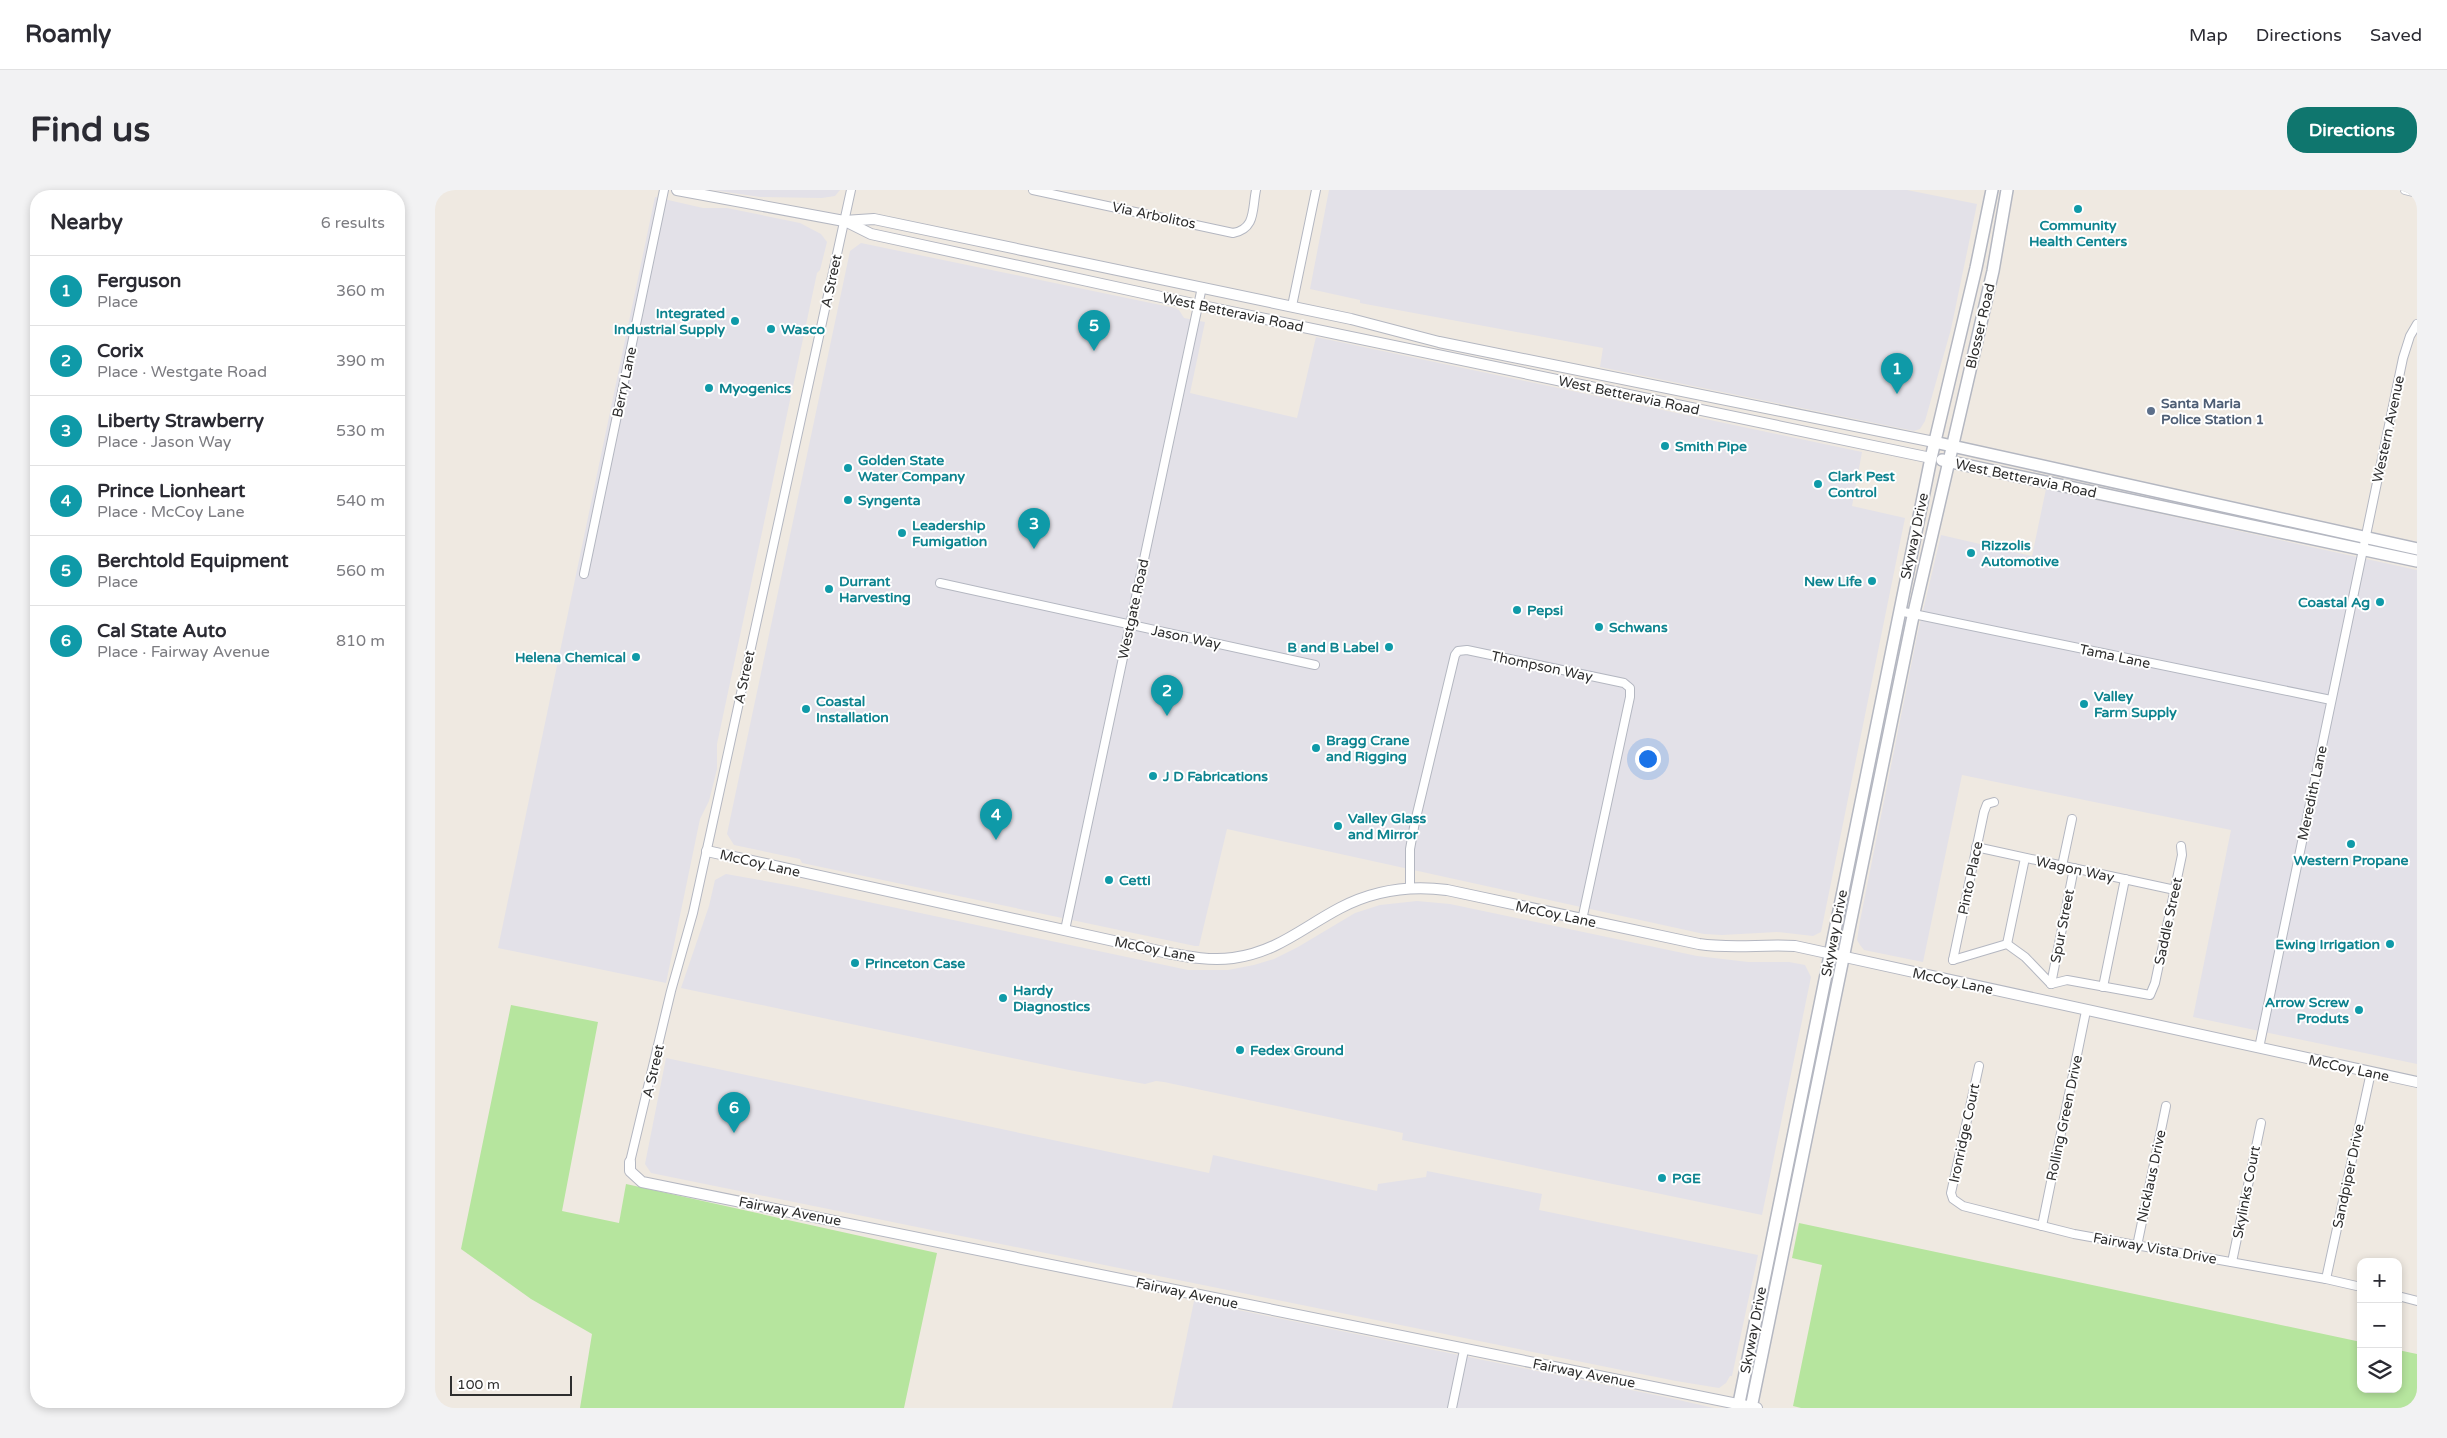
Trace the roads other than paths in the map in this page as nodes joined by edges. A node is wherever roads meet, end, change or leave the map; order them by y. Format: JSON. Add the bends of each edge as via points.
{"nodes":[{"id":1,"x":664,"y":190,"type":"edge"},
{"id":2,"x":677,"y":190,"type":"edge"},
{"id":3,"x":851,"y":190,"type":"edge"},
{"id":4,"x":1033,"y":190,"type":"edge"},
{"id":5,"x":1256,"y":190,"type":"edge"},
{"id":6,"x":1316,"y":190,"type":"edge"},
{"id":7,"x":1991,"y":190,"type":"edge"},
{"id":8,"x":2007,"y":190,"type":"edge"},
{"id":9,"x":2405,"y":190,"type":"edge"},
{"id":10,"x":2417,"y":192,"type":"edge"},
{"id":11,"x":844,"y":220,"type":"junction"},
{"id":12,"x":1202,"y":287,"type":"junction"},
{"id":13,"x":1198,"y":306,"type":"junction"},
{"id":14,"x":1292,"y":306,"type":"junction"},
{"id":15,"x":2417,"y":324,"type":"edge"},
{"id":16,"x":1934,"y":442,"type":"junction"},
{"id":17,"x":1951,"y":446,"type":"junction"},
{"id":18,"x":1931,"y":458,"type":"junction"},
{"id":19,"x":1948,"y":461,"type":"junction"},
{"id":20,"x":2363,"y":543,"type":"junction"},
{"id":21,"x":2417,"y":549,"type":"edge"},
{"id":22,"x":2417,"y":561,"type":"edge"},
{"id":23,"x":585,"y":574,"type":"dead end"},
{"id":24,"x":940,"y":583,"type":"dead end"},
{"id":25,"x":1899,"y":611,"type":"junction"},
{"id":26,"x":1914,"y":614,"type":"junction"},
{"id":27,"x":1130,"y":625,"type":"junction"},
{"id":28,"x":1315,"y":665,"type":"dead end"},
{"id":29,"x":2331,"y":700,"type":"junction"},
{"id":30,"x":1994,"y":802,"type":"dead end"},
{"id":31,"x":2072,"y":819,"type":"dead end"},
{"id":32,"x":2181,"y":846,"type":"dead end"},
{"id":33,"x":1976,"y":847,"type":"junction"},
{"id":34,"x":707,"y":851,"type":"junction"},
{"id":35,"x":2025,"y":858,"type":"junction"},
{"id":36,"x":2062,"y":866,"type":"junction"},
{"id":37,"x":2074,"y":868,"type":"junction"},
{"id":38,"x":2125,"y":879,"type":"junction"},
{"id":39,"x":1410,"y":887,"type":"junction"},
{"id":40,"x":2175,"y":890,"type":"junction"},
{"id":41,"x":1581,"y":920,"type":"junction"},
{"id":42,"x":1065,"y":930,"type":"junction"},
{"id":43,"x":2007,"y":944,"type":"junction"},
{"id":44,"x":1830,"y":954,"type":"junction"},
{"id":45,"x":1844,"y":957,"type":"junction"},
{"id":46,"x":2051,"y":984,"type":"junction"},
{"id":47,"x":2103,"y":987,"type":"junction"},
{"id":48,"x":2086,"y":1011,"type":"junction"},
{"id":49,"x":2259,"y":1048,"type":"junction"},
{"id":50,"x":1979,"y":1066,"type":"dead end"},
{"id":51,"x":2371,"y":1072,"type":"junction"},
{"id":52,"x":2417,"y":1082,"type":"edge"},
{"id":53,"x":2166,"y":1106,"type":"dead end"},
{"id":54,"x":2261,"y":1123,"type":"dead end"},
{"id":55,"x":630,"y":1162,"type":"joint"},
{"id":56,"x":1953,"y":1199,"type":"joint"},
{"id":57,"x":2042,"y":1226,"type":"junction"},
{"id":58,"x":2137,"y":1246,"type":"junction"},
{"id":59,"x":2232,"y":1262,"type":"junction"},
{"id":60,"x":2325,"y":1279,"type":"junction"},
{"id":61,"x":2357,"y":1286,"type":"edge"},
{"id":62,"x":2402,"y":1297,"type":"edge"},
{"id":63,"x":2417,"y":1301,"type":"edge"},
{"id":64,"x":1464,"y":1350,"type":"junction"},
{"id":65,"x":1738,"y":1406,"type":"edge"},
{"id":66,"x":1452,"y":1408,"type":"edge"},
{"id":67,"x":1753,"y":1408,"type":"edge"}],
"edges":[{"from":1,"to":23,"type":"street","name":"Berry Lane"},
{"from":2,"to":11,"type":"street","name":"West Betteravia Road"},
{"from":3,"to":11,"type":"street","name":"A Street"},
{"from":4,"to":5,"type":"street","name":"Via Arbolitos","via":[[1233,233],[1244,231],[1250,224]]},
{"from":6,"to":14,"type":"street"},
{"from":7,"to":16,"type":"main road","name":"Blosser Road","via":[[1976,268]]},
{"from":8,"to":17,"type":"main road","name":"Blosser Road","via":[[1993,271]]},
{"from":9,"to":10,"type":"street"},
{"from":11,"to":12,"type":"street","name":"West Betteravia Road","via":[[874,219]]},
{"from":11,"to":13,"type":"street","name":"West Betteravia Road","via":[[871,234]]},
{"from":11,"to":34,"type":"street","name":"A Street"},
{"from":12,"to":13,"type":"street","name":"Westgate Road"},
{"from":12,"to":14,"type":"street","name":"West Betteravia Road"},
{"from":13,"to":18,"type":"street","name":"West Betteravia Road"},
{"from":13,"to":27,"type":"street","name":"Westgate Road"},
{"from":14,"to":16,"type":"street","name":"West Betteravia Road","via":[[1439,342]]},
{"from":15,"to":20,"type":"street","name":"Western Avenue","via":[[2403,358]]},
{"from":16,"to":17,"type":"main road","name":"West Betteravia Road"},
{"from":16,"to":18,"type":"main road","name":"Blosser Road"},
{"from":17,"to":19,"type":"main road","name":"Blosser Road"},
{"from":17,"to":20,"type":"main road","name":"West Betteravia Road"},
{"from":18,"to":19,"type":"main road","name":"West Betteravia Road"},
{"from":18,"to":25,"type":"main road","name":"Skyway Drive"},
{"from":19,"to":20,"type":"main road","name":"West Betteravia Road"},
{"from":19,"to":26,"type":"main road","name":"Skyway Drive"},
{"from":20,"to":21,"type":"main road","name":"West Betteravia Road"},
{"from":20,"to":22,"type":"main road","name":"West Betteravia Road"},
{"from":20,"to":29,"type":"street","name":"Meredith Lane"},
{"from":24,"to":27,"type":"street","name":"Jason Way"},
{"from":25,"to":26,"type":"street","name":"Tama Lane"},
{"from":25,"to":44,"type":"main road","name":"Skyway Drive"},
{"from":26,"to":29,"type":"street","name":"Tama Lane"},
{"from":26,"to":45,"type":"main road","name":"Skyway Drive"},
{"from":27,"to":28,"type":"street","name":"Jason Way"},
{"from":27,"to":42,"type":"street","name":"Westgate Road"},
{"from":29,"to":49,"type":"street","name":"Meredith Lane"},
{"from":30,"to":33,"type":"street","name":"Pinto Place","via":[[1985,807]]},
{"from":31,"to":36,"type":"street"},
{"from":32,"to":40,"type":"street","name":"Saddle Street"},
{"from":33,"to":35,"type":"street","name":"Wagon Way"},
{"from":33,"to":43,"type":"street","name":"Pinto Place","via":[[1953,960]]},
{"from":34,"to":42,"type":"street","name":"McCoy Lane"},
{"from":34,"to":55,"type":"street","name":"A Street"},
{"from":35,"to":36,"type":"street","name":"Wagon Way"},
{"from":35,"to":43,"type":"street"},
{"from":36,"to":37,"type":"street","name":"Wagon Way"},
{"from":37,"to":38,"type":"street","name":"Wagon Way"},
{"from":37,"to":46,"type":"street","name":"Spur Street"},
{"from":38,"to":40,"type":"street","name":"Wagon Way"},
{"from":38,"to":47,"type":"street"},
{"from":39,"to":41,"type":"street","name":"McCoy Lane","via":[[1447,890]]},
{"from":39,"to":41,"type":"street","name":"Thompson Way","via":[[1410,849],[1415,822],[1450,673],[1455,655],[1458,651],[1467,650],[1624,683],[1630,688]]},
{"from":39,"to":42,"type":"street","name":"McCoy Lane","via":[[1377,892],[1352,902],[1273,946],[1231,958],[1173,954]]},
{"from":40,"to":47,"type":"street","name":"Saddle Street","via":[[2150,995]]},
{"from":41,"to":44,"type":"street","name":"McCoy Lane","via":[[1723,948],[1772,944]]},
{"from":43,"to":46,"type":"street"},
{"from":44,"to":45,"type":"street","name":"McCoy Lane"},
{"from":44,"to":65,"type":"main road","name":"Skyway Drive"},
{"from":45,"to":48,"type":"street","name":"McCoy Lane"},
{"from":45,"to":67,"type":"main road","name":"Skyway Drive"},
{"from":46,"to":47,"type":"street","via":[[2067,980]]},
{"from":48,"to":49,"type":"street","name":"McCoy Lane"},
{"from":48,"to":57,"type":"street","name":"Rolling Green Drive"},
{"from":49,"to":51,"type":"street","name":"McCoy Lane"},
{"from":50,"to":56,"type":"street","name":"Ironridge Court","via":[[1951,1193]]},
{"from":51,"to":52,"type":"street","name":"McCoy Lane"},
{"from":51,"to":60,"type":"street","name":"Sandpiper Drive"},
{"from":53,"to":58,"type":"street","name":"Nicklaus Drive"},
{"from":54,"to":59,"type":"street","name":"Skylinks Court"},
{"from":55,"to":64,"type":"street","name":"Fairway Avenue","via":[[630,1171],[642,1182]]},
{"from":56,"to":57,"type":"street","name":"Fairway Vista Drive","via":[[1968,1209]]},
{"from":57,"to":58,"type":"street","name":"Fairway Vista Drive"},
{"from":58,"to":59,"type":"street","name":"Fairway Vista Drive"},
{"from":59,"to":60,"type":"street","name":"Fairway Vista Drive"},
{"from":60,"to":61,"type":"street","name":"Fairway Vista Drive"},
{"from":62,"to":63,"type":"street"},
{"from":64,"to":65,"type":"street","name":"Fairway Avenue"},
{"from":64,"to":66,"type":"street"},
{"from":65,"to":67,"type":"street","name":"Fairway Avenue"}]}
